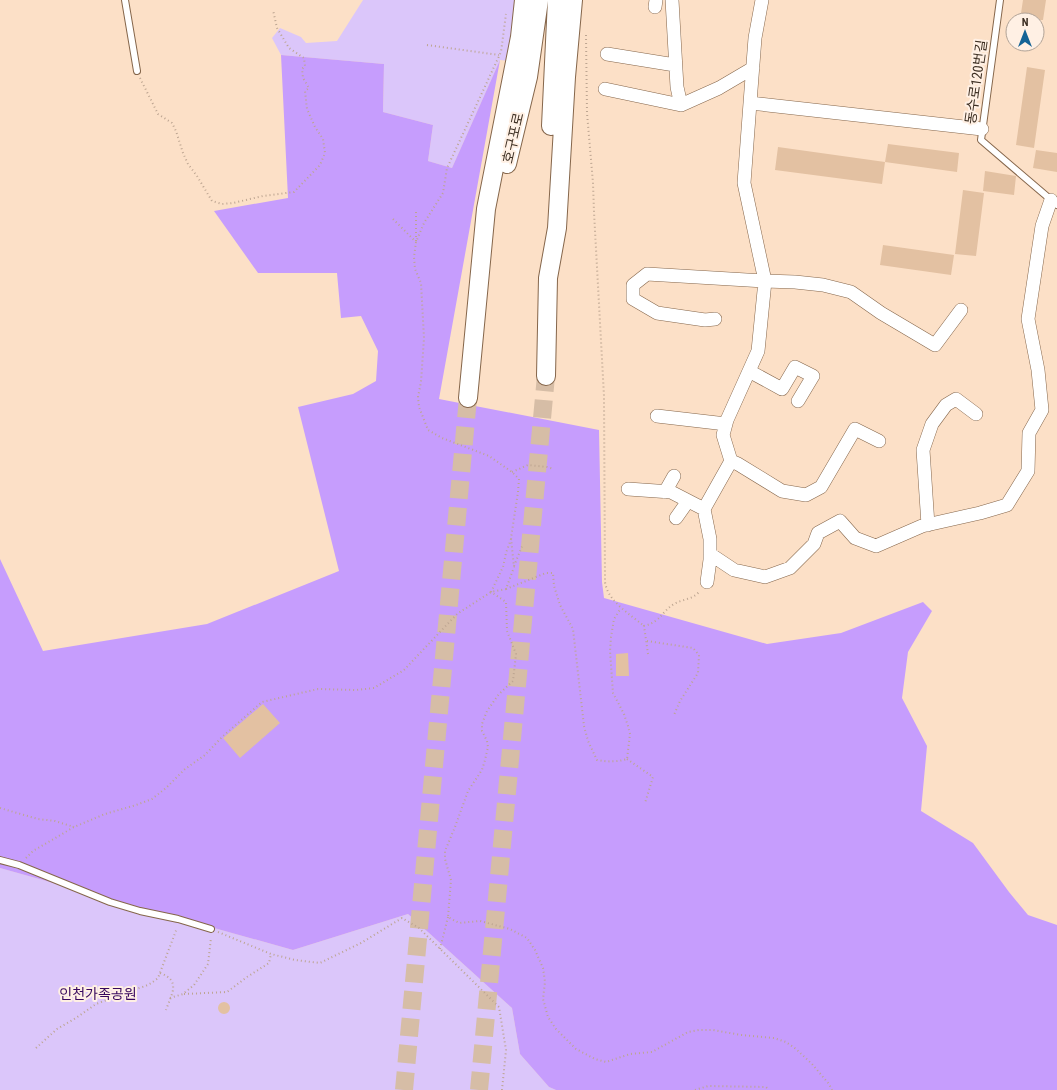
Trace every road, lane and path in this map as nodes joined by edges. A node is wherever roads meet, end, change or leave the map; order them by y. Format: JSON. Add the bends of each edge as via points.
{"nodes":[{"id":1,"x":125,"y":0,"type":"edge"},
{"id":2,"x":524,"y":0,"type":"edge"},
{"id":3,"x":539,"y":0,"type":"edge"},
{"id":4,"x":557,"y":0,"type":"edge"},
{"id":5,"x":573,"y":0,"type":"edge"},
{"id":6,"x":672,"y":0,"type":"edge"},
{"id":7,"x":762,"y":0,"type":"edge"},
{"id":8,"x":1000,"y":0,"type":"edge"},
{"id":9,"x":507,"y":7,"type":"dead end"},
{"id":10,"x":273,"y":10,"type":"dead end"},
{"id":11,"x":586,"y":30,"type":"dead end"},
{"id":12,"x":427,"y":46,"type":"dead end"},
{"id":13,"x":607,"y":54,"type":"dead end"},
{"id":14,"x":499,"y":55,"type":"junction"},
{"id":15,"x":675,"y":65,"type":"junction"},
{"id":16,"x":753,"y":68,"type":"junction"},
{"id":17,"x":136,"y":71,"type":"joint"},
{"id":18,"x":605,"y":89,"type":"dead end"},
{"id":19,"x":750,"y":103,"type":"junction"},
{"id":20,"x":681,"y":105,"type":"junction"},
{"id":21,"x":982,"y":129,"type":"junction"},
{"id":22,"x":1054,"y":203,"type":"edge"},
{"id":23,"x":416,"y":212,"type":"dead end"},
{"id":24,"x":393,"y":219,"type":"dead end"},
{"id":25,"x":416,"y":242,"type":"junction"},
{"id":26,"x":480,"y":274,"type":"junction"},
{"id":27,"x":548,"y":278,"type":"junction"},
{"id":28,"x":765,"y":281,"type":"junction"},
{"id":29,"x":961,"y":310,"type":"dead end"},
{"id":30,"x":715,"y":319,"type":"dead end"},
{"id":31,"x":749,"y":371,"type":"junction"},
{"id":32,"x":546,"y":376,"type":"tunnel mouth"},
{"id":33,"x":468,"y":398,"type":"tunnel mouth"},
{"id":34,"x":798,"y":401,"type":"dead end"},
{"id":35,"x":976,"y":414,"type":"dead end"},
{"id":36,"x":658,"y":416,"type":"dead end"},
{"id":37,"x":726,"y":424,"type":"junction"},
{"id":38,"x":879,"y":441,"type":"dead end"},
{"id":39,"x":731,"y":461,"type":"junction"},
{"id":40,"x":554,"y":469,"type":"dead end"},
{"id":41,"x":512,"y":472,"type":"junction"},
{"id":42,"x":674,"y":476,"type":"dead end"},
{"id":43,"x":628,"y":489,"type":"dead end"},
{"id":44,"x":665,"y":492,"type":"junction"},
{"id":45,"x":688,"y":501,"type":"junction"},
{"id":46,"x":704,"y":509,"type":"junction"},
{"id":47,"x":676,"y":518,"type":"dead end"},
{"id":48,"x":928,"y":525,"type":"junction"},
{"id":49,"x":511,"y":538,"type":"junction"},
{"id":50,"x":523,"y":544,"type":"dead end"},
{"id":51,"x":710,"y":554,"type":"junction"},
{"id":52,"x":514,"y":567,"type":"junction"},
{"id":53,"x":706,"y":582,"type":"joint"},
{"id":54,"x":506,"y":589,"type":"junction"},
{"id":55,"x":490,"y":592,"type":"junction"},
{"id":56,"x":622,"y":607,"type":"junction"},
{"id":57,"x":644,"y":626,"type":"junction"},
{"id":58,"x":647,"y":641,"type":"junction"},
{"id":59,"x":648,"y":654,"type":"dead end"},
{"id":60,"x":674,"y":715,"type":"dead end"},
{"id":61,"x":627,"y":759,"type":"junction"},
{"id":62,"x":646,"y":803,"type":"dead end"},
{"id":63,"x":0,"y":808,"type":"edge"},
{"id":64,"x":74,"y":827,"type":"junction"},
{"id":65,"x":0,"y":860,"type":"edge"},
{"id":66,"x":19,"y":865,"type":"junction"},
{"id":67,"x":448,"y":917,"type":"junction"},
{"id":68,"x":178,"y":919,"type":"junction"},
{"id":69,"x":211,"y":929,"type":"junction"},
{"id":70,"x":440,"y":949,"type":"junction"},
{"id":71,"x":271,"y":954,"type":"junction"},
{"id":72,"x":160,"y":973,"type":"junction"},
{"id":73,"x":182,"y":994,"type":"junction"},
{"id":74,"x":170,"y":998,"type":"junction"},
{"id":75,"x":166,"y":1010,"type":"dead end"},
{"id":76,"x":36,"y":1048,"type":"dead end"},
{"id":77,"x":502,"y":1090,"type":"edge"},
{"id":78,"x":695,"y":1090,"type":"edge"},
{"id":79,"x":769,"y":1090,"type":"edge"},
{"id":80,"x":832,"y":1090,"type":"edge"}],
"edges":[{"from":1,"to":17,"type":"lane"},
{"from":2,"to":26,"type":"main road","name":"호구포로","via":[[520,37],[486,209]]},
{"from":3,"to":26,"type":"main road","name":"호구포로","via":[[528,77]]},
{"from":4,"to":27,"type":"main road"},
{"from":5,"to":27,"type":"main road","via":[[558,228]]},
{"from":6,"to":15,"type":"street"},
{"from":7,"to":16,"type":"street"},
{"from":8,"to":21,"type":"lane","name":"동수로120번길"},
{"from":9,"to":14,"type":"path"},
{"from":10,"to":17,"type":"path","via":[[277,28],[289,48],[304,58],[303,78],[309,88],[305,91],[307,109],[323,139],[325,153],[320,165],[294,192],[233,203],[222,204],[212,200],[182,153],[172,123],[158,114]]},
{"from":11,"to":56,"type":"path","via":[[587,113],[604,396],[605,582],[608,593]]},
{"from":12,"to":14,"type":"path"},
{"from":13,"to":15,"type":"street"},
{"from":14,"to":25,"type":"path","via":[[447,168],[443,193],[424,223]]},
{"from":15,"to":20,"type":"street"},
{"from":16,"to":19,"type":"street"},
{"from":16,"to":20,"type":"street","via":[[720,88]]},
{"from":18,"to":20,"type":"street"},
{"from":19,"to":21,"type":"street"},
{"from":19,"to":28,"type":"street","via":[[744,183]]},
{"from":21,"to":22,"type":"lane","name":"동수로120번길","via":[[980,140]]},
{"from":22,"to":48,"type":"street","via":[[1042,226],[1028,319],[1038,370],[1042,410],[1029,433],[1028,471],[1007,505]]},
{"from":23,"to":25,"type":"path"},
{"from":24,"to":25,"type":"path"},
{"from":25,"to":41,"type":"path","via":[[414,257],[415,269],[421,283],[424,338],[418,397],[428,430],[489,456]]},
{"from":26,"to":33,"type":"main road","name":"호구포로"},
{"from":27,"to":32,"type":"main road"},
{"from":28,"to":29,"type":"street","via":[[822,285],[851,292],[934,346]]},
{"from":28,"to":30,"type":"street","via":[[647,274],[633,285],[633,299],[657,313],[705,320]]},
{"from":28,"to":31,"type":"street","via":[[758,351]]},
{"from":31,"to":34,"type":"street","via":[[782,389],[796,367],[813,376]]},
{"from":31,"to":37,"type":"street"},
{"from":35,"to":48,"type":"street","via":[[956,399],[946,405],[932,424],[923,450]]},
{"from":36,"to":37,"type":"street"},
{"from":37,"to":39,"type":"street","via":[[723,435]]},
{"from":38,"to":39,"type":"street","via":[[855,429],[821,487],[806,495],[782,491]]},
{"from":39,"to":46,"type":"street"},
{"from":40,"to":41,"type":"path","via":[[528,464]]},
{"from":41,"to":49,"type":"path","via":[[519,479]]},
{"from":42,"to":44,"type":"street"},
{"from":43,"to":44,"type":"street"},
{"from":44,"to":45,"type":"street","via":[[671,492]]},
{"from":45,"to":46,"type":"street"},
{"from":45,"to":47,"type":"street"},
{"from":46,"to":51,"type":"street"},
{"from":48,"to":51,"type":"street","via":[[876,546],[855,538],[840,521],[818,533],[814,544],[790,568],[765,577],[734,570]]},
{"from":49,"to":52,"type":"path"},
{"from":49,"to":55,"type":"path","via":[[502,567]]},
{"from":50,"to":52,"type":"path"},
{"from":51,"to":53,"type":"street"},
{"from":52,"to":54,"type":"path"},
{"from":53,"to":57,"type":"path","via":[[698,594],[675,603],[662,617]]},
{"from":54,"to":55,"type":"path"},
{"from":54,"to":61,"type":"path","via":[[552,572],[560,605],[573,629],[588,741],[597,760],[617,762]]},
{"from":55,"to":64,"type":"path","via":[[457,614],[404,670],[389,680],[374,688],[318,689],[262,702],[222,737],[205,756],[185,769],[152,799]]},
{"from":55,"to":67,"type":"path","via":[[506,602],[507,631],[516,654],[513,682],[499,694],[486,711],[482,724],[488,747],[485,760],[482,770],[468,791],[445,851],[451,880]]},
{"from":56,"to":57,"type":"path"},
{"from":56,"to":61,"type":"path","via":[[614,619],[610,651],[613,693],[630,734]]},
{"from":57,"to":58,"type":"path"},
{"from":58,"to":59,"type":"path"},
{"from":58,"to":60,"type":"path","via":[[693,648],[699,655],[698,673]]},
{"from":61,"to":62,"type":"path","via":[[653,777]]},
{"from":63,"to":64,"type":"path"},
{"from":64,"to":66,"type":"path","via":[[33,851]]},
{"from":65,"to":66,"type":"lane"},
{"from":66,"to":68,"type":"lane","via":[[110,902]]},
{"from":67,"to":70,"type":"path"},
{"from":67,"to":80,"type":"path","via":[[459,923],[480,921],[510,929],[527,938],[543,968],[543,999],[548,1016],[556,1029],[576,1049],[595,1059],[606,1062],[630,1054],[652,1052],[688,1032],[713,1030],[774,1038],[786,1042],[812,1064]]},
{"from":68,"to":69,"type":"lane"},
{"from":68,"to":72,"type":"path","via":[[177,931]]},
{"from":69,"to":71,"type":"path"},
{"from":69,"to":73,"type":"path","via":[[208,964],[194,985]]},
{"from":70,"to":71,"type":"path","via":[[419,928],[402,918],[320,963]]},
{"from":70,"to":77,"type":"path","via":[[499,1007],[506,1050]]},
{"from":71,"to":73,"type":"path","via":[[269,963],[227,992]]},
{"from":72,"to":74,"type":"path","via":[[168,976],[173,983]]},
{"from":72,"to":76,"type":"path","via":[[148,986],[96,1004],[57,1029]]},
{"from":73,"to":74,"type":"path"},
{"from":74,"to":75,"type":"path"},
{"from":78,"to":79,"type":"path","via":[[708,1086],[766,1087]]}]}
